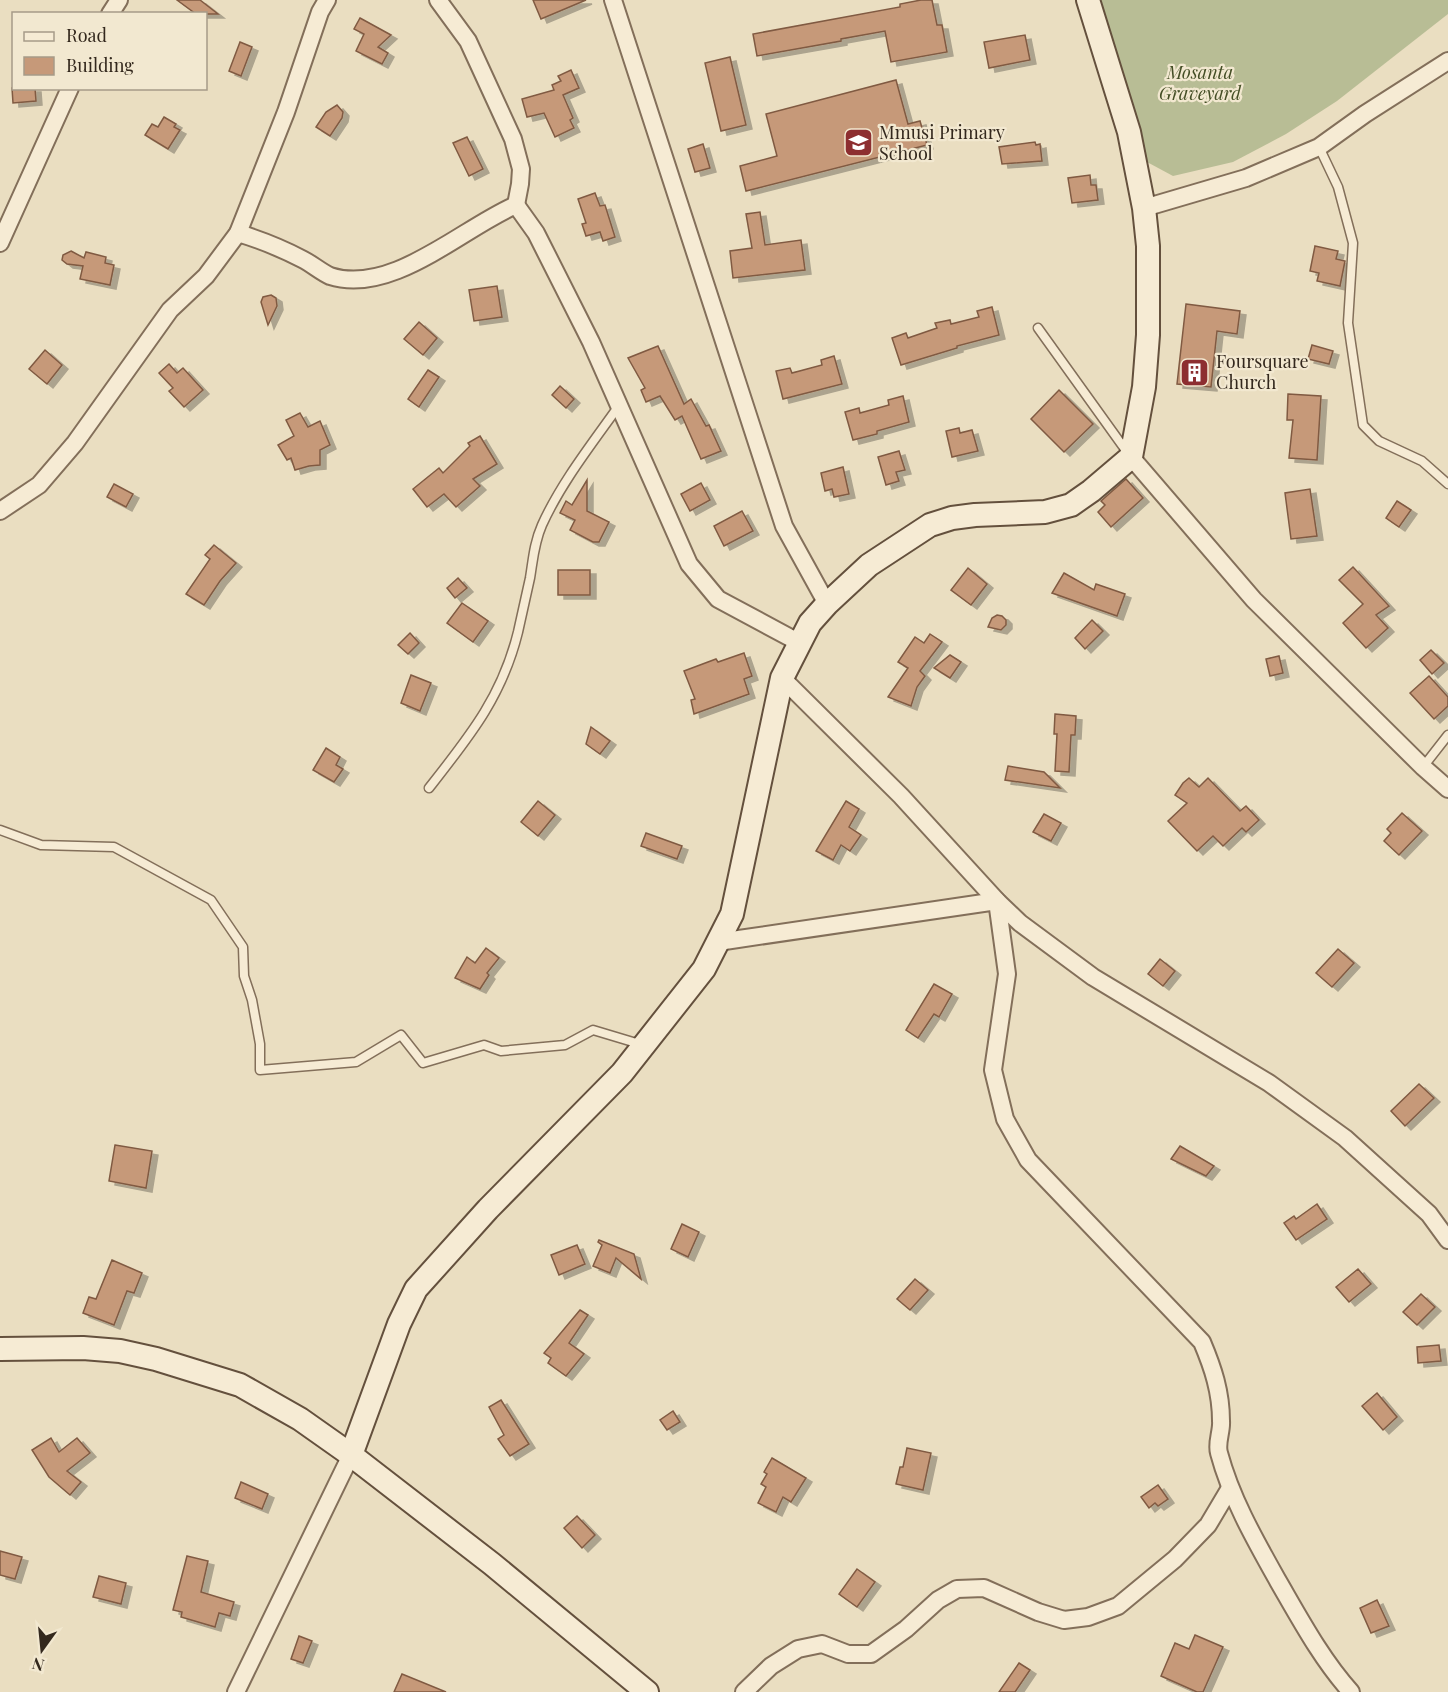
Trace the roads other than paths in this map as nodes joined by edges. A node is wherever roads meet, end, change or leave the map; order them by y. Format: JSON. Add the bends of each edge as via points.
{"nodes":[{"id":1,"x":327,"y":0,"type":"edge"},
{"id":2,"x":438,"y":0,"type":"edge"},
{"id":3,"x":613,"y":0,"type":"edge"},
{"id":4,"x":1088,"y":0,"type":"edge"},
{"id":5,"x":1448,"y":61,"type":"edge"},
{"id":6,"x":69,"y":90,"type":"edge"},
{"id":7,"x":1319,"y":147,"type":"junction"},
{"id":8,"x":516,"y":205,"type":"junction"},
{"id":9,"x":1144,"y":208,"type":"junction"},
{"id":10,"x":238,"y":233,"type":"junction"},
{"id":11,"x":0,"y":243,"type":"edge"},
{"id":12,"x":1038,"y":328,"type":"dead end"},
{"id":13,"x":618,"y":407,"type":"junction"},
{"id":14,"x":1131,"y":457,"type":"junction"},
{"id":15,"x":1448,"y":484,"type":"edge"},
{"id":16,"x":0,"y":511,"type":"edge"},
{"id":17,"x":827,"y":604,"type":"junction"},
{"id":18,"x":800,"y":643,"type":"junction"},
{"id":19,"x":782,"y":678,"type":"junction"},
{"id":20,"x":1448,"y":735,"type":"edge"},
{"id":21,"x":1423,"y":767,"type":"junction"},
{"id":22,"x":429,"y":788,"type":"dead end"},
{"id":23,"x":1448,"y":789,"type":"edge"},
{"id":24,"x":0,"y":830,"type":"edge"},
{"id":25,"x":997,"y":901,"type":"junction"},
{"id":26,"x":718,"y":942,"type":"junction"},
{"id":27,"x":643,"y":1045,"type":"junction"},
{"id":28,"x":1448,"y":1240,"type":"edge"},
{"id":29,"x":0,"y":1349,"type":"edge"},
{"id":30,"x":351,"y":1455,"type":"junction"},
{"id":31,"x":1230,"y":1488,"type":"junction"},
{"id":32,"x":233,"y":1691,"type":"edge"},
{"id":33,"x":647,"y":1692,"type":"edge"},
{"id":34,"x":744,"y":1692,"type":"edge"},
{"id":35,"x":1351,"y":1692,"type":"edge"}],
"edges":[{"from":1,"to":10,"type":"street"},
{"from":2,"to":8,"type":"street","via":[[468,41],[513,139],[521,169]]},
{"from":3,"to":17,"type":"street","via":[[784,526]]},
{"from":4,"to":9,"type":"street","via":[[1130,132]]},
{"from":5,"to":7,"type":"street"},
{"from":6,"to":11,"type":"street"},
{"from":7,"to":9,"type":"street","via":[[1246,178]]},
{"from":7,"to":15,"type":"lane","via":[[1338,187],[1353,243],[1348,323],[1363,425],[1379,441],[1422,460]]},
{"from":8,"to":10,"type":"street","via":[[388,274],[360,280],[330,275],[269,242]]},
{"from":8,"to":13,"type":"street","via":[[553,264]]},
{"from":9,"to":14,"type":"street","via":[[1148,335],[1144,387]]},
{"from":10,"to":16,"type":"street","via":[[206,276],[170,310],[75,443],[39,485]]},
{"from":12,"to":14,"type":"lane"},
{"from":13,"to":18,"type":"street","via":[[689,564],[718,599]]},
{"from":13,"to":22,"type":"lane","via":[[541,526],[518,634],[501,685],[476,729]]},
{"from":14,"to":17,"type":"street","via":[[1071,505],[1045,512],[952,518],[930,525],[869,565]]},
{"from":14,"to":21,"type":"street","via":[[1254,600]]},
{"from":17,"to":18,"type":"street","via":[[810,623]]},
{"from":18,"to":19,"type":"street"},
{"from":19,"to":25,"type":"street","via":[[901,796]]},
{"from":19,"to":26,"type":"street","via":[[732,914]]},
{"from":20,"to":21,"type":"lane"},
{"from":21,"to":23,"type":"street"},
{"from":24,"to":27,"type":"lane","via":[[41,845],[114,847],[210,900],[243,947],[244,976],[260,1044],[260,1070],[356,1062],[401,1035],[423,1063],[484,1045],[501,1051],[565,1045],[593,1030]]},
{"from":25,"to":26,"type":"street"},
{"from":25,"to":28,"type":"street","via":[[1093,977],[1269,1083],[1345,1138],[1429,1214]]},
{"from":25,"to":31,"type":"street","via":[[1007,974],[993,1070],[1005,1119],[1028,1160],[1202,1342],[1217,1379],[1222,1429],[1218,1449]]},
{"from":26,"to":27,"type":"street","via":[[704,969]]},
{"from":27,"to":30,"type":"street","via":[[622,1072],[416,1289],[399,1324]]},
{"from":29,"to":30,"type":"street","via":[[83,1348],[165,1362],[240,1386],[300,1419]]},
{"from":30,"to":32,"type":"street"},
{"from":30,"to":33,"type":"street","via":[[492,1564]]},
{"from":31,"to":34,"type":"street","via":[[1208,1525],[1175,1559],[1118,1606],[1088,1617],[1064,1620],[984,1588],[957,1589],[871,1654],[848,1653],[822,1644],[798,1649],[771,1666]]},
{"from":31,"to":35,"type":"street","via":[[1304,1626]]}]}
